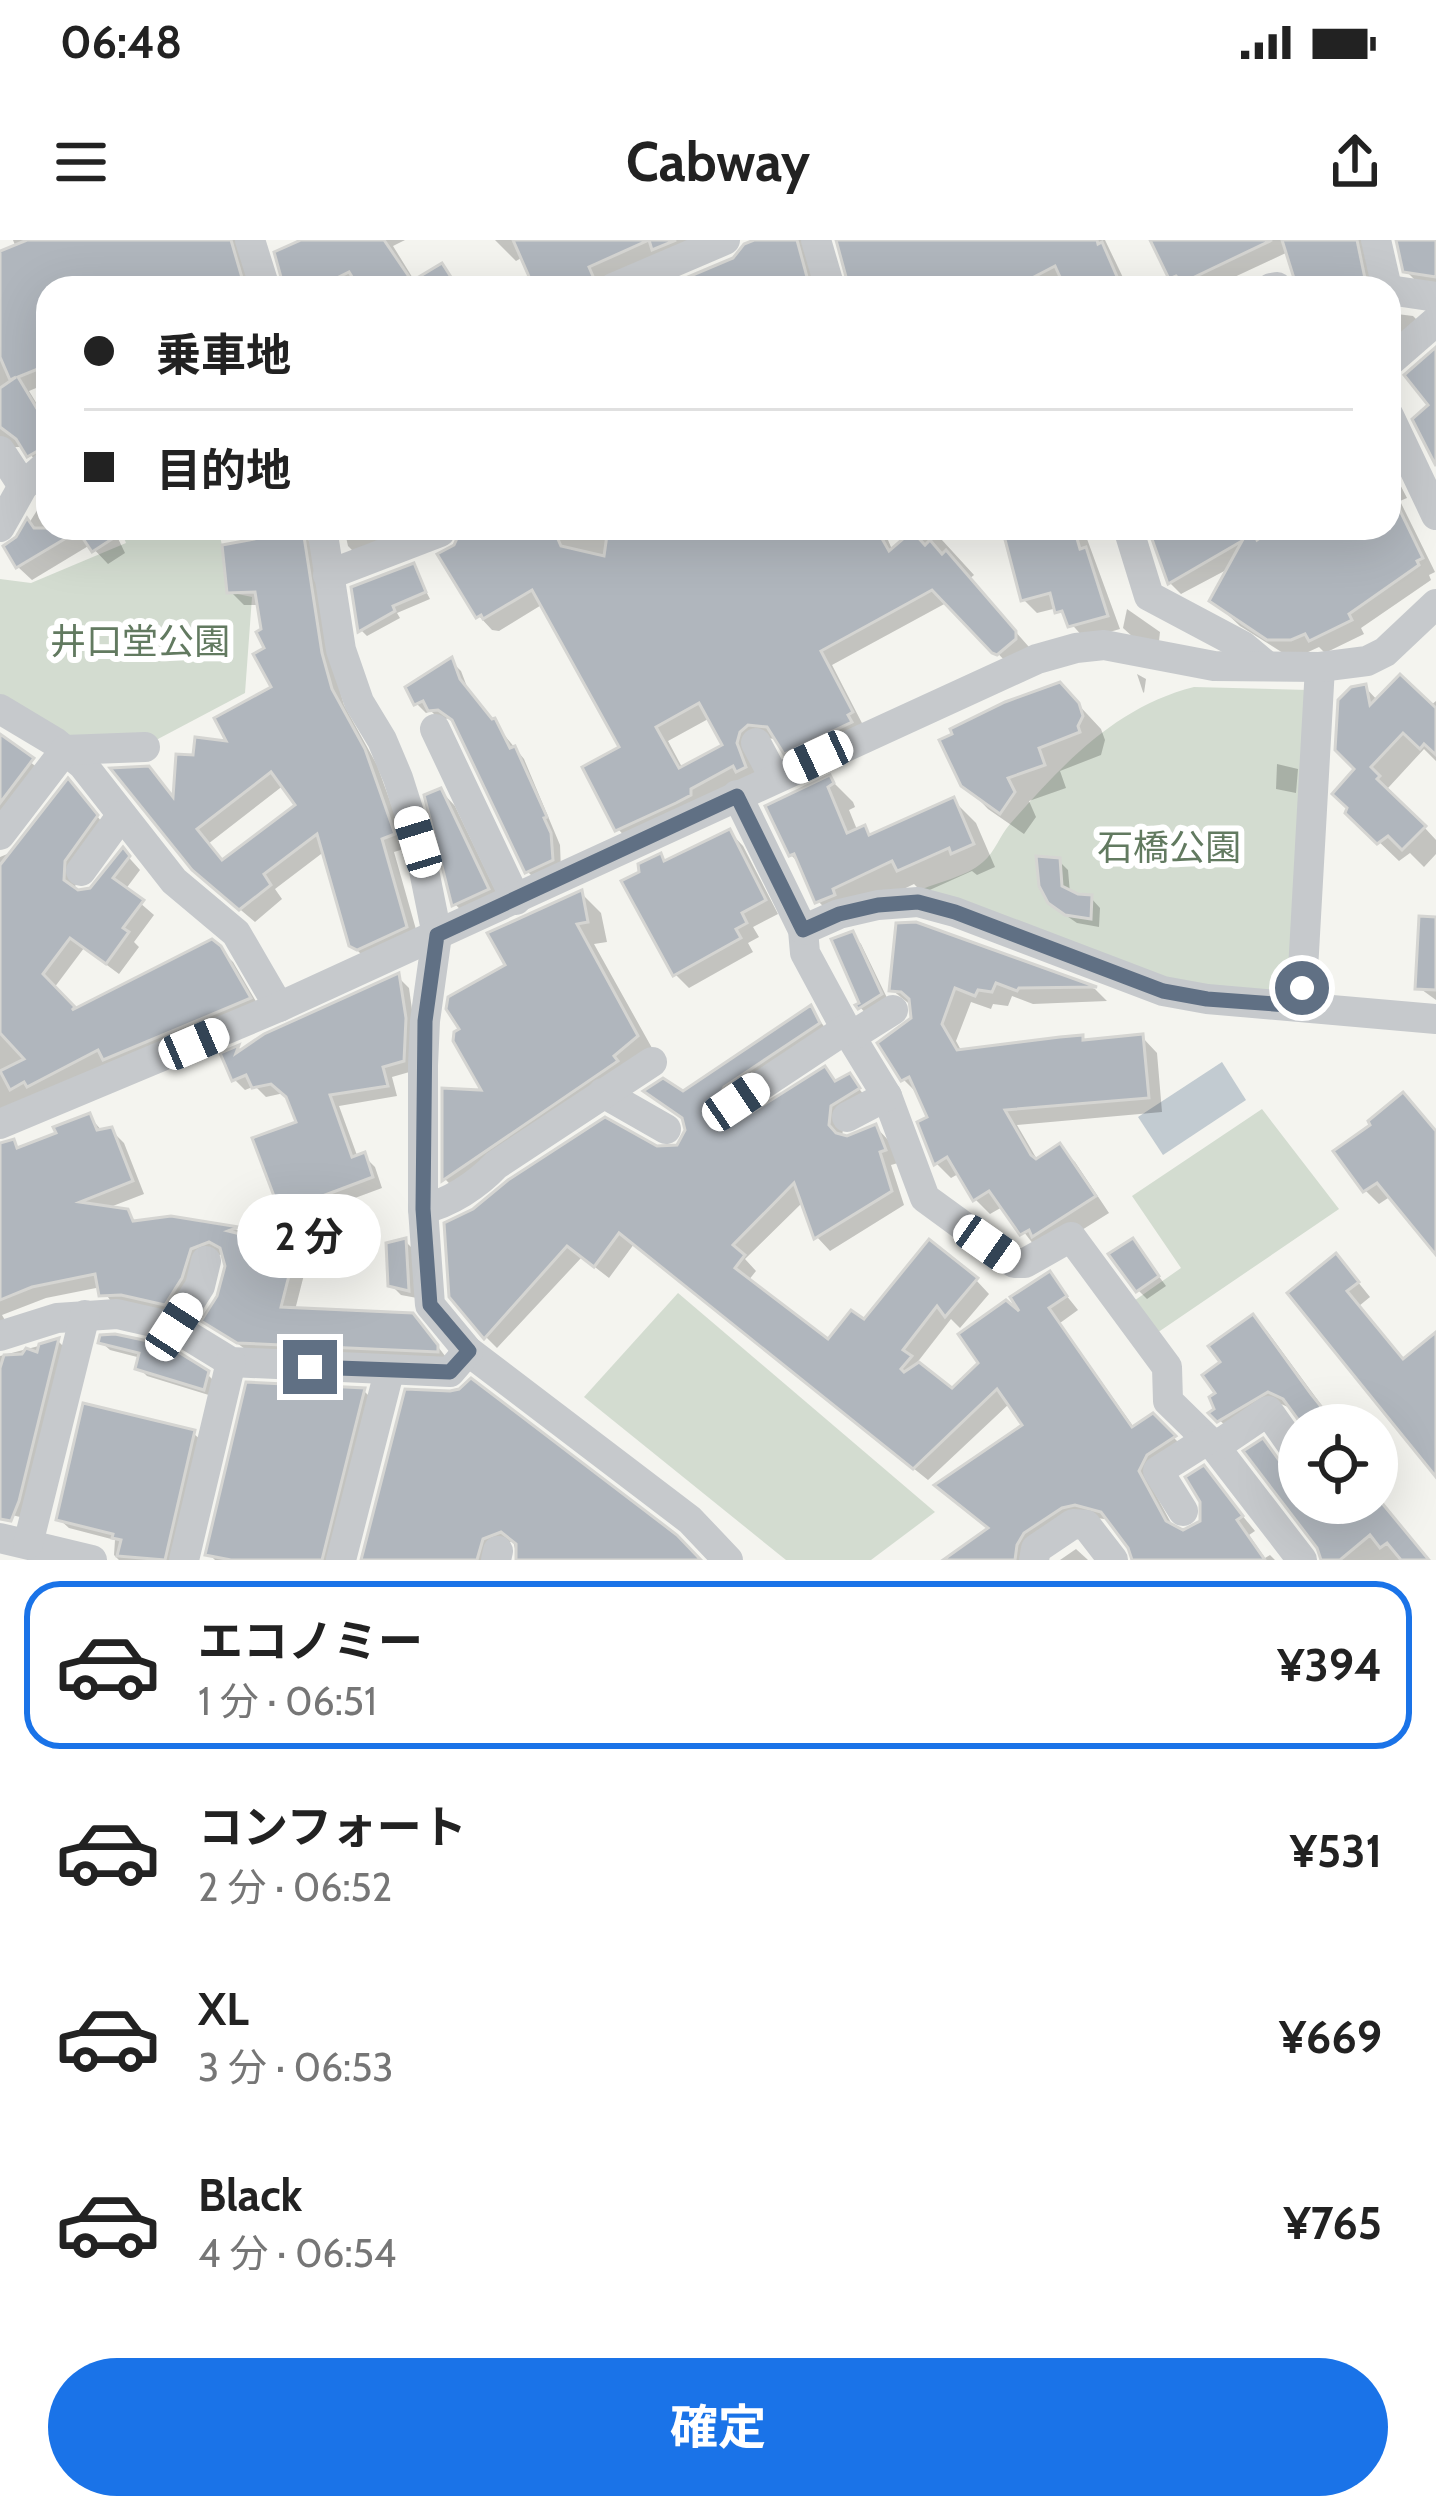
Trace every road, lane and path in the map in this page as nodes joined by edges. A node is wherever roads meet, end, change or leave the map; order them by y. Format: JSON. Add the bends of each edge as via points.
{"nodes":[{"id":1,"x":250,"y":240,"type":"edge"},
{"id":2,"x":725,"y":240,"type":"edge"},
{"id":3,"x":816,"y":240,"type":"edge"},
{"id":4,"x":1376,"y":240,"type":"edge"},
{"id":5,"x":261,"y":276,"type":"edge"},
{"id":6,"x":658,"y":276,"type":"edge"},
{"id":7,"x":826,"y":276,"type":"edge"},
{"id":8,"x":1385,"y":276,"type":"edge"},
{"id":9,"x":1401,"y":291,"type":"edge"},
{"id":10,"x":1436,"y":298,"type":"edge"},
{"id":11,"x":1436,"y":321,"type":"edge"},
{"id":12,"x":1401,"y":352,"type":"edge"},
{"id":13,"x":1401,"y":435,"type":"edge"},
{"id":14,"x":0,"y":451,"type":"edge"},
{"id":15,"x":36,"y":475,"type":"edge"},
{"id":16,"x":1429,"y":480,"type":"edge"},
{"id":17,"x":23,"y":486,"type":"junction"},
{"id":18,"x":1436,"y":514,"type":"edge"},
{"id":19,"x":0,"y":527,"type":"edge"},
{"id":20,"x":324,"y":540,"type":"edge"},
{"id":21,"x":419,"y":540,"type":"edge"},
{"id":22,"x":1132,"y":540,"type":"edge"},
{"id":23,"x":328,"y":575,"type":"junction"},
{"id":24,"x":1436,"y":604,"type":"edge"},
{"id":25,"x":1267,"y":666,"type":"junction"},
{"id":26,"x":1320,"y":667,"type":"junction"},
{"id":27,"x":0,"y":709,"type":"edge"},
{"id":28,"x":435,"y":729,"type":"dead end"},
{"id":29,"x":756,"y":743,"type":"dead end"},
{"id":30,"x":145,"y":747,"type":"dead end"},
{"id":31,"x":65,"y":750,"type":"junction"},
{"id":32,"x":774,"y":777,"type":"junction"},
{"id":33,"x":737,"y":796,"type":"junction"},
{"id":34,"x":121,"y":816,"type":"junction"},
{"id":35,"x":0,"y":835,"type":"edge"},
{"id":36,"x":81,"y":871,"type":"dead end"},
{"id":37,"x":516,"y":900,"type":"junction"},
{"id":38,"x":803,"y":930,"type":"junction"},
{"id":39,"x":437,"y":935,"type":"junction"},
{"id":40,"x":1301,"y":1006,"type":"junction"},
{"id":41,"x":279,"y":1007,"type":"junction"},
{"id":42,"x":893,"y":1010,"type":"dead end"},
{"id":43,"x":1436,"y":1019,"type":"edge"},
{"id":44,"x":848,"y":1033,"type":"junction"},
{"id":45,"x":652,"y":1062,"type":"dead end"},
{"id":46,"x":603,"y":1094,"type":"junction"},
{"id":47,"x":887,"y":1096,"type":"junction"},
{"id":48,"x":736,"y":1102,"type":"dead end"},
{"id":49,"x":847,"y":1118,"type":"dead end"},
{"id":50,"x":0,"y":1124,"type":"edge"},
{"id":51,"x":666,"y":1130,"type":"dead end"},
{"id":52,"x":423,"y":1209,"type":"junction"},
{"id":53,"x":206,"y":1261,"type":"dead end"},
{"id":54,"x":85,"y":1315,"type":"junction"},
{"id":55,"x":174,"y":1327,"type":"junction"},
{"id":56,"x":0,"y":1336,"type":"edge"},
{"id":57,"x":469,"y":1351,"type":"junction"},
{"id":58,"x":230,"y":1363,"type":"junction"},
{"id":59,"x":389,"y":1372,"type":"junction"},
{"id":60,"x":1278,"y":1425,"type":"edge"},
{"id":61,"x":1211,"y":1443,"type":"junction"},
{"id":62,"x":1183,"y":1511,"type":"dead end"},
{"id":63,"x":14,"y":1541,"type":"edge"},
{"id":64,"x":92,"y":1560,"type":"edge"},
{"id":65,"x":184,"y":1560,"type":"edge"},
{"id":66,"x":341,"y":1560,"type":"edge"},
{"id":67,"x":728,"y":1560,"type":"edge"},
{"id":68,"x":1034,"y":1560,"type":"edge"},
{"id":69,"x":1113,"y":1560,"type":"edge"},
{"id":70,"x":1302,"y":1560,"type":"edge"}],
"edges":[{"from":1,"to":5,"type":"street"},
{"from":2,"to":6,"type":"street"},
{"from":3,"to":7,"type":"street"},
{"from":4,"to":8,"type":"street"},
{"from":9,"to":10,"type":"street"},
{"from":11,"to":12,"type":"street"},
{"from":13,"to":16,"type":"street"},
{"from":14,"to":17,"type":"street"},
{"from":15,"to":17,"type":"street"},
{"from":16,"to":18,"type":"street"},
{"from":17,"to":19,"type":"street"},
{"from":20,"to":23,"type":"street"},
{"from":21,"to":23,"type":"street"},
{"from":22,"to":25,"type":"street","via":[[1149,596]]},
{"from":23,"to":39,"type":"street","via":[[341,650],[398,778]]},
{"from":24,"to":26,"type":"street","via":[[1367,662]]},
{"from":25,"to":26,"type":"street"},
{"from":25,"to":32,"type":"street","via":[[1076,648],[992,677]]},
{"from":26,"to":40,"type":"street"},
{"from":27,"to":31,"type":"street"},
{"from":28,"to":37,"type":"street","via":[[465,767]]},
{"from":29,"to":32,"type":"street"},
{"from":30,"to":31,"type":"street"},
{"from":31,"to":34,"type":"street"},
{"from":31,"to":35,"type":"street"},
{"from":32,"to":33,"type":"street"},
{"from":33,"to":37,"type":"street"},
{"from":33,"to":38,"type":"street"},
{"from":34,"to":36,"type":"street"},
{"from":34,"to":41,"type":"street","via":[[174,880],[236,933]]},
{"from":37,"to":39,"type":"street"},
{"from":38,"to":40,"type":"street","via":[[839,914],[918,902],[1163,991]]},
{"from":38,"to":44,"type":"street","via":[[806,953]]},
{"from":39,"to":41,"type":"street"},
{"from":39,"to":52,"type":"street","via":[[425,1021]]},
{"from":40,"to":43,"type":"street"},
{"from":41,"to":50,"type":"street"},
{"from":42,"to":44,"type":"street"},
{"from":44,"to":47,"type":"street"},
{"from":44,"to":48,"type":"street"},
{"from":45,"to":46,"type":"street"},
{"from":46,"to":51,"type":"street"},
{"from":46,"to":52,"type":"street"},
{"from":47,"to":49,"type":"street"},
{"from":47,"to":61,"type":"street","via":[[926,1198],[1014,1263],[1071,1237],[1167,1367],[1168,1401]]},
{"from":52,"to":57,"type":"street","via":[[430,1305]]},
{"from":53,"to":55,"type":"street"},
{"from":54,"to":55,"type":"street"},
{"from":54,"to":56,"type":"street"},
{"from":54,"to":63,"type":"street"},
{"from":55,"to":58,"type":"street"},
{"from":57,"to":59,"type":"street","via":[[450,1372]]},
{"from":57,"to":67,"type":"street","via":[[690,1520]]},
{"from":58,"to":59,"type":"street"},
{"from":58,"to":65,"type":"street"},
{"from":59,"to":66,"type":"street"},
{"from":60,"to":61,"type":"street","via":[[1268,1411]]},
{"from":61,"to":62,"type":"street","via":[[1157,1472]]},
{"from":61,"to":70,"type":"street"},
{"from":63,"to":64,"type":"street"},
{"from":68,"to":69,"type":"street","via":[[1036,1549],[1073,1524],[1086,1526]]}]}
